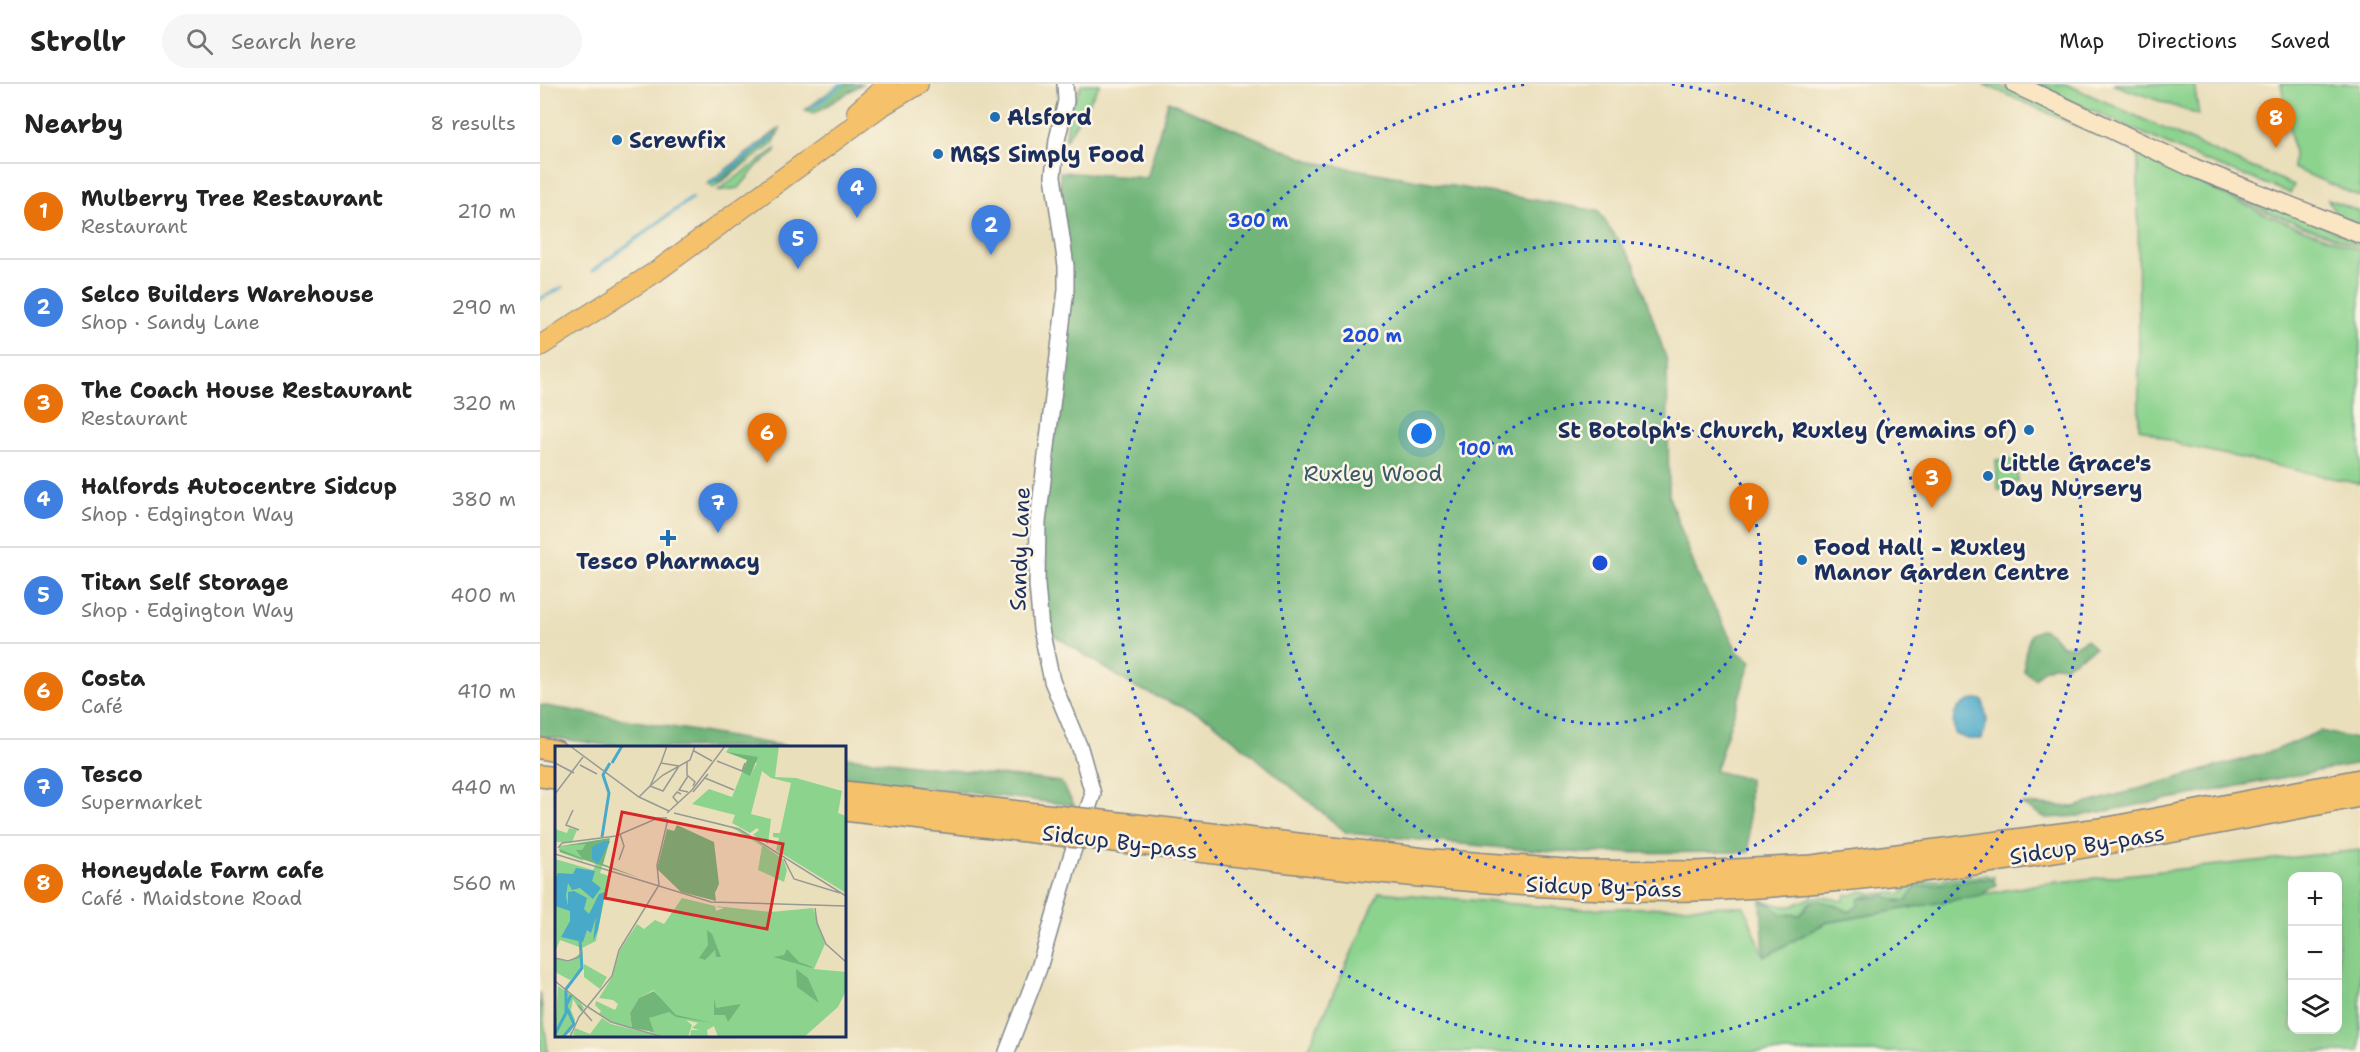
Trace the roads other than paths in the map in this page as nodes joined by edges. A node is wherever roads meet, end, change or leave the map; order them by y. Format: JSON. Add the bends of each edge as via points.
{"nodes":[{"id":1,"x":888,"y":84,"type":"edge"},
{"id":2,"x":918,"y":84,"type":"edge"},
{"id":3,"x":1065,"y":84,"type":"edge"},
{"id":4,"x":1077,"y":84,"type":"edge"},
{"id":5,"x":2015,"y":84,"type":"edge"},
{"id":6,"x":1066,"y":101,"type":"junction"},
{"id":7,"x":876,"y":103,"type":"junction"},
{"id":8,"x":717,"y":222,"type":"junction"},
{"id":9,"x":2360,"y":234,"type":"edge"},
{"id":10,"x":593,"y":308,"type":"junction"},
{"id":11,"x":567,"y":330,"type":"junction"},
{"id":12,"x":540,"y":333,"type":"edge"},
{"id":13,"x":540,"y":340,"type":"edge"},
{"id":14,"x":540,"y":346,"type":"edge"},
{"id":15,"x":540,"y":748,"type":"edge"},
{"id":16,"x":555,"y":751,"type":"edge"},
{"id":17,"x":540,"y":756,"type":"edge"},
{"id":18,"x":555,"y":758,"type":"edge"},
{"id":19,"x":540,"y":776,"type":"edge"},
{"id":20,"x":555,"y":778,"type":"edge"},
{"id":21,"x":2360,"y":780,"type":"edge"},
{"id":22,"x":846,"y":792,"type":"edge"},
{"id":23,"x":2360,"y":796,"type":"edge"},
{"id":24,"x":846,"y":810,"type":"edge"},
{"id":25,"x":1081,"y":828,"type":"junction"},
{"id":26,"x":1006,"y":1052,"type":"edge"}],
"edges":[{"from":1,"to":7,"type":"main road"},
{"from":2,"to":7,"type":"main road"},
{"from":3,"to":6,"type":"street","name":"Sandy Lane"},
{"from":4,"to":6,"type":"street","name":"Sandy Lane"},
{"from":5,"to":9,"type":"main road","via":[[2194,168]]},
{"from":6,"to":26,"type":"street","name":"Sandy Lane","via":[[1053,176],[1066,266],[1065,314],[1038,522],[1037,585],[1052,681],[1080,748],[1093,794],[1039,968]]},
{"from":7,"to":8,"type":"main road","via":[[746,207]]},
{"from":7,"to":8,"type":"main road","via":[[839,131],[830,132]]},
{"from":8,"to":10,"type":"main road"},
{"from":8,"to":10,"type":"main road","via":[[622,295],[612,295]]},
{"from":10,"to":11,"type":"main road"},
{"from":10,"to":12,"type":"main road"},
{"from":11,"to":13,"type":"main road","via":[[564,327]]},
{"from":11,"to":14,"type":"main road"},
{"from":15,"to":16,"type":"highway"},
{"from":17,"to":18,"type":"highway"},
{"from":19,"to":20,"type":"highway"},
{"from":21,"to":25,"type":"highway","name":"Sidcup By-pass","via":[[2097,829],[1812,866],[1695,872],[1578,871]]},
{"from":22,"to":25,"type":"highway","name":"Sidcup By-pass"},
{"from":23,"to":25,"type":"highway","name":"Sidcup By-pass","via":[[2116,842],[1945,868],[1814,884],[1694,890],[1576,888],[1431,878]]},
{"from":24,"to":25,"type":"highway","name":"Sidcup By-pass"}]}
